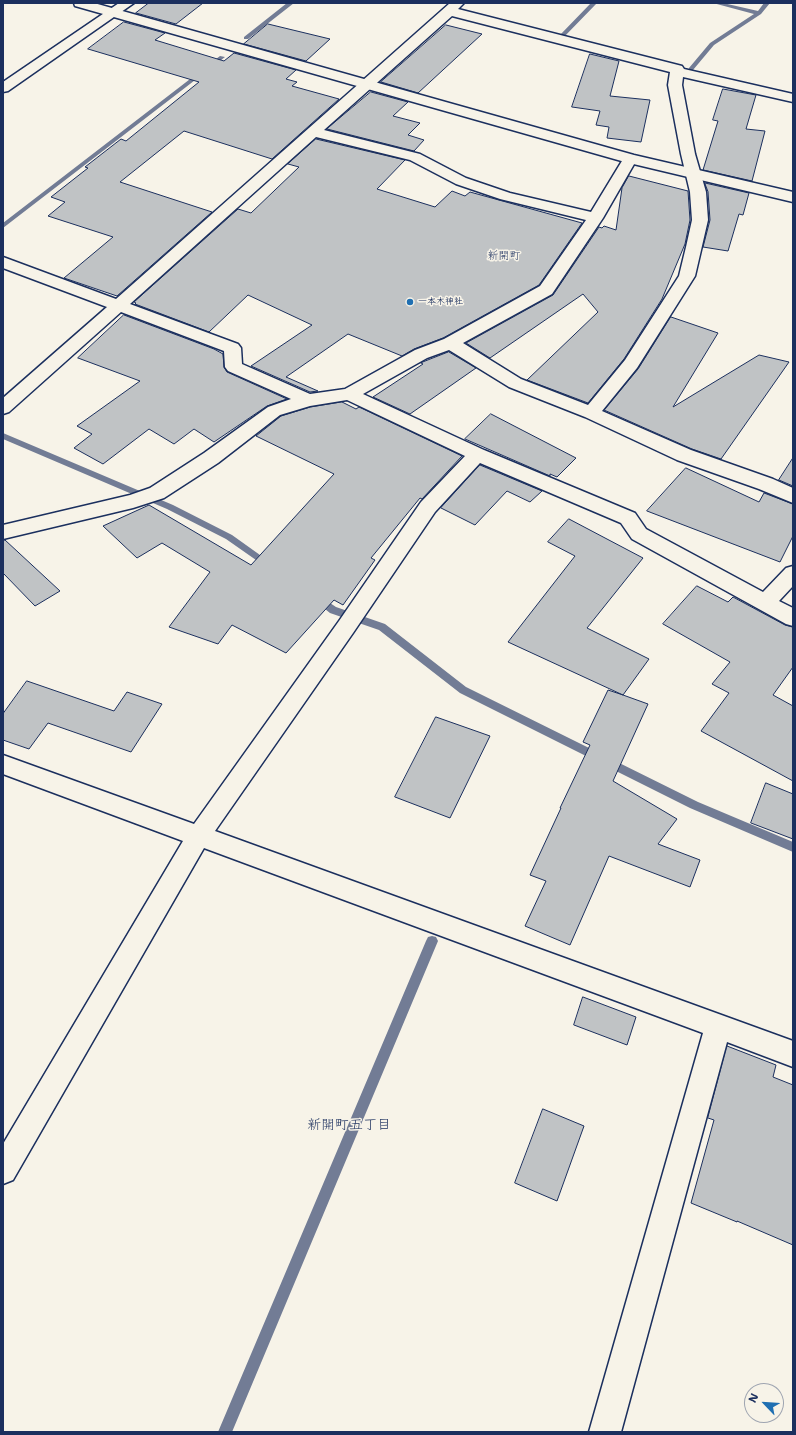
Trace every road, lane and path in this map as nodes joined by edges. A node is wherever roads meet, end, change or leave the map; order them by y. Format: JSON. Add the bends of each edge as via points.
{"nodes":[{"id":1,"x":80,"y":3,"type":"edge"},
{"id":2,"x":128,"y":3,"type":"edge"},
{"id":3,"x":454,"y":7,"type":"edge"},
{"id":4,"x":114,"y":13,"type":"junction"},
{"id":5,"x":676,"y":71,"type":"junction"},
{"id":6,"x":367,"y":85,"type":"junction"},
{"id":7,"x":3,"y":88,"type":"edge"},
{"id":8,"x":793,"y":98,"type":"edge"},
{"id":9,"x":314,"y":132,"type":"junction"},
{"id":10,"x":630,"y":159,"type":"junction"},
{"id":11,"x":694,"y":175,"type":"junction"},
{"id":12,"x":793,"y":197,"type":"edge"},
{"id":13,"x":595,"y":218,"type":"junction"},
{"id":14,"x":3,"y":262,"type":"edge"},
{"id":15,"x":120,"y":305,"type":"junction"},
{"id":16,"x":450,"y":342,"type":"junction"},
{"id":17,"x":349,"y":394,"type":"junction"},
{"id":18,"x":308,"y":400,"type":"junction"},
{"id":19,"x":3,"y":408,"type":"edge"},
{"id":20,"x":591,"y":412,"type":"junction"},
{"id":21,"x":477,"y":454,"type":"junction"},
{"id":22,"x":793,"y":496,"type":"edge"},
{"id":23,"x":3,"y":532,"type":"edge"},
{"id":24,"x":793,"y":573,"type":"edge"},
{"id":25,"x":765,"y":603,"type":"junction"},
{"id":26,"x":793,"y":618,"type":"edge"},
{"id":27,"x":3,"y":764,"type":"edge"},
{"id":28,"x":198,"y":837,"type":"junction"},
{"id":29,"x":718,"y":1027,"type":"junction"},
{"id":30,"x":793,"y":1054,"type":"edge"},
{"id":31,"x":3,"y":1170,"type":"edge"},
{"id":32,"x":605,"y":1432,"type":"edge"}],
"edges":[{"from":1,"to":4,"type":"street"},
{"from":2,"to":4,"type":"street"},
{"from":3,"to":5,"type":"street","via":[[677,68]]},
{"from":3,"to":6,"type":"street"},
{"from":4,"to":6,"type":"street"},
{"from":4,"to":7,"type":"street"},
{"from":5,"to":8,"type":"street"},
{"from":5,"to":11,"type":"street","via":[[675,85]]},
{"from":6,"to":9,"type":"street"},
{"from":6,"to":10,"type":"street"},
{"from":9,"to":13,"type":"street","via":[[414,157],[461,181],[504,196]]},
{"from":9,"to":15,"type":"street"},
{"from":10,"to":11,"type":"street"},
{"from":10,"to":13,"type":"street"},
{"from":11,"to":12,"type":"street"},
{"from":11,"to":20,"type":"street","via":[[700,220],[687,276],[631,364]]},
{"from":13,"to":16,"type":"street","via":[[546,290]]},
{"from":14,"to":15,"type":"street"},
{"from":15,"to":18,"type":"street","via":[[232,348],[234,368]]},
{"from":15,"to":19,"type":"street"},
{"from":16,"to":17,"type":"street","via":[[421,354]]},
{"from":16,"to":20,"type":"street","via":[[515,383]]},
{"from":17,"to":18,"type":"street"},
{"from":17,"to":21,"type":"street"},
{"from":18,"to":23,"type":"street","via":[[274,411],[211,458],[157,493]]},
{"from":20,"to":22,"type":"street","via":[[684,455]]},
{"from":21,"to":25,"type":"street","via":[[628,518],[639,534]]},
{"from":21,"to":28,"type":"street","via":[[428,507],[351,621]]},
{"from":24,"to":25,"type":"street"},
{"from":25,"to":26,"type":"street"},
{"from":27,"to":28,"type":"street"},
{"from":28,"to":29,"type":"street"},
{"from":28,"to":31,"type":"street"},
{"from":29,"to":30,"type":"street"},
{"from":29,"to":32,"type":"street"}]}
